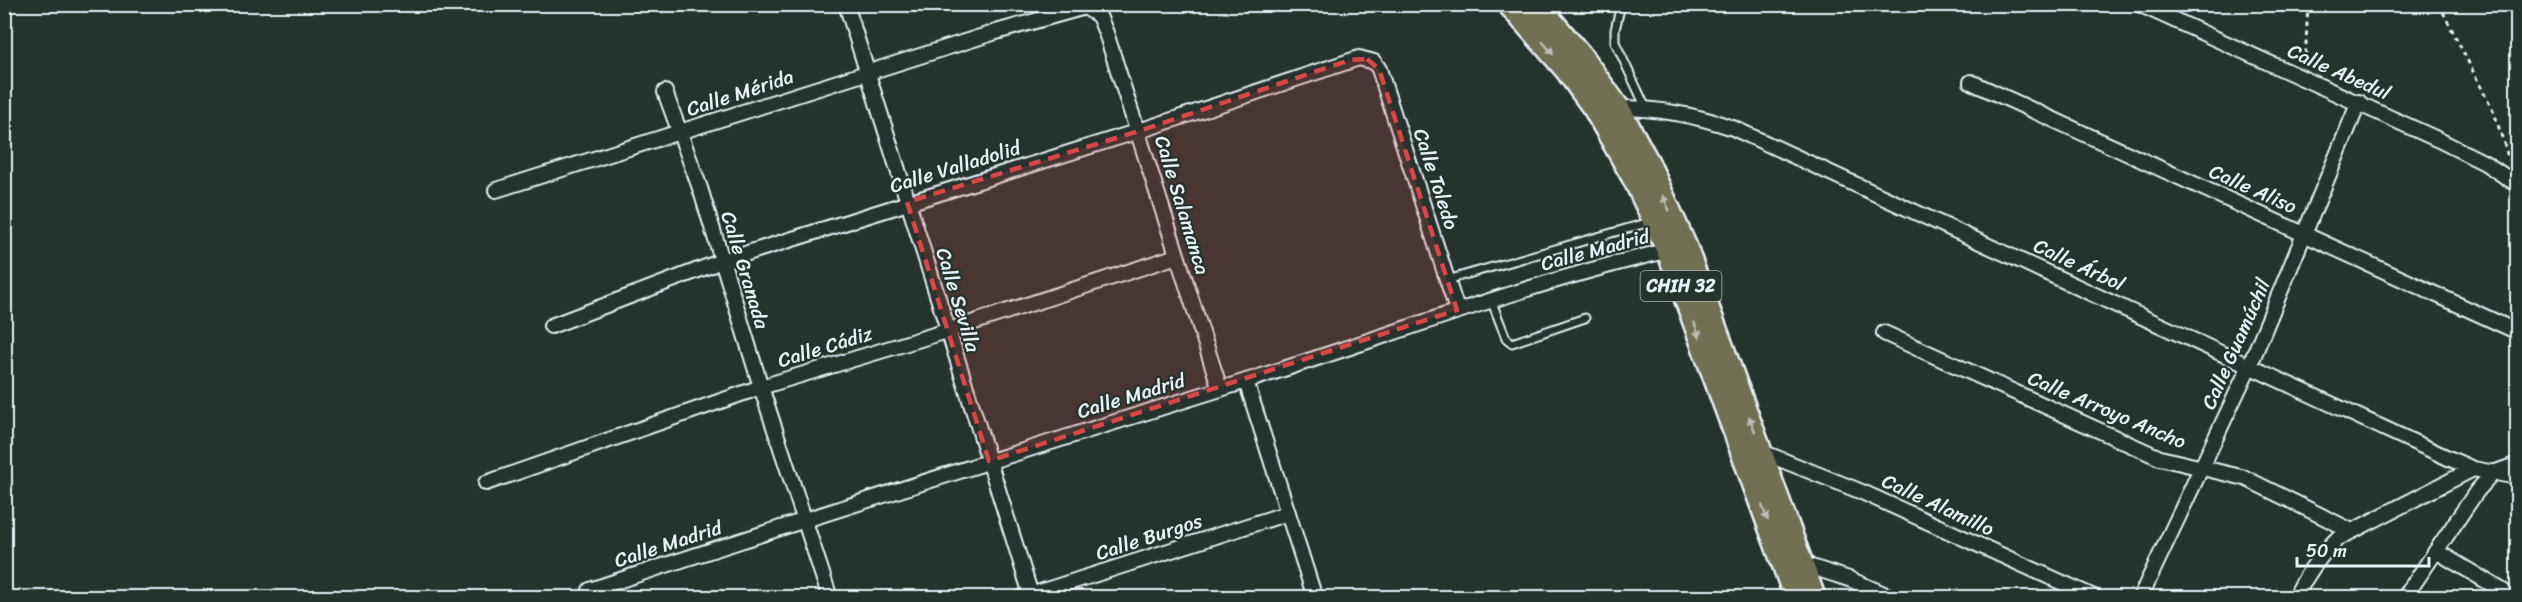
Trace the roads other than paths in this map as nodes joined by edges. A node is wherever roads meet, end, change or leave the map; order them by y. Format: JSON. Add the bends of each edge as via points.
{"nodes":[{"id":1,"x":1509,"y":4,"type":"edge"},
{"id":2,"x":1537,"y":4,"type":"edge"},
{"id":3,"x":1621,"y":4,"type":"edge"},
{"id":4,"x":2139,"y":4,"type":"edge"},
{"id":5,"x":847,"y":9,"type":"edge"},
{"id":6,"x":996,"y":32,"type":"joint"},
{"id":7,"x":1374,"y":62,"type":"joint"},
{"id":8,"x":867,"y":73,"type":"junction"},
{"id":9,"x":1971,"y":82,"type":"dead end"},
{"id":10,"x":666,"y":92,"type":"dead end"},
{"id":11,"x":2359,"y":102,"type":"junction"},
{"id":12,"x":1618,"y":108,"type":"junction"},
{"id":13,"x":1646,"y":108,"type":"junction"},
{"id":14,"x":1139,"y":131,"type":"junction"},
{"id":15,"x":681,"y":132,"type":"junction"},
{"id":16,"x":2517,"y":185,"type":"edge"},
{"id":17,"x":496,"y":190,"type":"dead end"},
{"id":18,"x":907,"y":202,"type":"junction"},
{"id":19,"x":1654,"y":221,"type":"junction"},
{"id":20,"x":2304,"y":234,"type":"junction"},
{"id":21,"x":1676,"y":248,"type":"junction"},
{"id":22,"x":1177,"y":256,"type":"junction"},
{"id":23,"x":722,"y":261,"type":"junction"},
{"id":24,"x":1447,"y":280,"type":"junction"},
{"id":25,"x":1491,"y":300,"type":"junction"},
{"id":26,"x":1457,"y":310,"type":"junction"},
{"id":27,"x":1585,"y":318,"type":"dead end"},
{"id":28,"x":550,"y":326,"type":"dead end"},
{"id":29,"x":947,"y":331,"type":"junction"},
{"id":30,"x":2517,"y":332,"type":"edge"},
{"id":31,"x":1884,"y":333,"type":"dead end"},
{"id":32,"x":2249,"y":367,"type":"junction"},
{"id":33,"x":1246,"y":381,"type":"junction"},
{"id":34,"x":760,"y":387,"type":"junction"},
{"id":35,"x":1220,"y":389,"type":"junction"},
{"id":36,"x":1762,"y":452,"type":"junction"},
{"id":37,"x":989,"y":460,"type":"junction"},
{"id":38,"x":2517,"y":464,"type":"edge"},
{"id":39,"x":2202,"y":467,"type":"junction"},
{"id":40,"x":2473,"y":469,"type":"junction"},
{"id":41,"x":2493,"y":473,"type":"junction"},
{"id":42,"x":2517,"y":477,"type":"edge"},
{"id":43,"x":486,"y":483,"type":"dead end"},
{"id":44,"x":1288,"y":513,"type":"junction"},
{"id":45,"x":806,"y":520,"type":"junction"},
{"id":46,"x":2350,"y":530,"type":"junction"},
{"id":47,"x":2436,"y":551,"type":"junction"},
{"id":48,"x":1802,"y":564,"type":"junction"},
{"id":49,"x":590,"y":590,"type":"dead end"},
{"id":50,"x":2504,"y":595,"type":"edge"},
{"id":51,"x":1028,"y":596,"type":"edge"},
{"id":52,"x":830,"y":597,"type":"edge"},
{"id":53,"x":1315,"y":597,"type":"edge"},
{"id":54,"x":1796,"y":597,"type":"edge"},
{"id":55,"x":1814,"y":597,"type":"edge"},
{"id":56,"x":1893,"y":597,"type":"edge"},
{"id":57,"x":2096,"y":597,"type":"edge"},
{"id":58,"x":2140,"y":597,"type":"edge"},
{"id":59,"x":2295,"y":597,"type":"edge"},
{"id":60,"x":2404,"y":597,"type":"edge"}],
"edges":[{"from":1,"to":19,"type":"main road","number":"CHIH 32","one_way":true,"via":[[1566,69],[1595,110]]},
{"from":2,"to":12,"type":"main road","number":"CHIH 32"},
{"from":3,"to":13,"type":"lane","via":[[1615,42]]},
{"from":4,"to":11,"type":"street","name":"Calle Abedul"},
{"from":5,"to":8,"type":"street","name":"Calle Sevilla"},
{"from":6,"to":8,"type":"street","name":"Calle Mérida"},
{"from":6,"to":14,"type":"street","name":"Calle Salamanca","via":[[1085,7],[1099,16]]},
{"from":7,"to":14,"type":"street","name":"Calle Valladolid","via":[[1350,60]]},
{"from":7,"to":24,"type":"street","name":"Calle Toledo"},
{"from":8,"to":15,"type":"street","name":"Calle Mérida"},
{"from":8,"to":18,"type":"street","name":"Calle Sevilla"},
{"from":9,"to":20,"type":"street","name":"Calle Aliso"},
{"from":10,"to":15,"type":"street","name":"Calle Granada"},
{"from":11,"to":16,"type":"street","name":"Calle Abedul","via":[[2485,163]]},
{"from":11,"to":20,"type":"street","name":"Calle Guamúchil"},
{"from":12,"to":13,"type":"street","name":"Calle Árbol"},
{"from":21,"to":12,"type":"main road","number":"CHIH 32","one_way":true,"via":[[1648,163]]},
{"from":13,"to":32,"type":"street","name":"Calle Árbol","via":[[1699,116],[1733,129]]},
{"from":14,"to":18,"type":"street","name":"Calle Valladolid"},
{"from":14,"to":22,"type":"street","name":"Calle Salamanca"},
{"from":15,"to":17,"type":"street","name":"Calle Mérida"},
{"from":15,"to":23,"type":"street","name":"Calle Granada"},
{"from":18,"to":23,"type":"street","name":"Calle Valladolid"},
{"from":18,"to":29,"type":"street","name":"Calle Sevilla"},
{"from":19,"to":21,"type":"main road","number":"CHIH 32"},
{"from":19,"to":24,"type":"lane"},
{"from":20,"to":30,"type":"street","name":"Calle Aliso"},
{"from":20,"to":32,"type":"street","name":"Calle Guamúchil"},
{"from":21,"to":25,"type":"street","name":"Calle Madrid"},
{"from":36,"to":21,"type":"main road","number":"CHIH 32","one_way":true},
{"from":21,"to":54,"type":"main road","number":"CHIH 32","one_way":true},
{"from":22,"to":29,"type":"street","name":"Calle Cádiz"},
{"from":22,"to":35,"type":"street","name":"Calle Salamanca"},
{"from":23,"to":28,"type":"street","name":"Calle Valladolid"},
{"from":23,"to":34,"type":"street","name":"Calle Granada"},
{"from":24,"to":26,"type":"street","name":"Calle Toledo"},
{"from":25,"to":26,"type":"street","name":"Calle Madrid"},
{"from":25,"to":27,"type":"lane","via":[[1506,338],[1512,343]]},
{"from":26,"to":33,"type":"street","name":"Calle Madrid"},
{"from":29,"to":34,"type":"street","name":"Calle Cádiz"},
{"from":29,"to":37,"type":"street","name":"Calle Sevilla"},
{"from":31,"to":39,"type":"street","name":"Calle Arroyo Ancho","via":[[2151,454]]},
{"from":32,"to":39,"type":"street","name":"Calle Guamúchil"},
{"from":32,"to":40,"type":"street","name":"Calle Árbol"},
{"from":33,"to":35,"type":"street","name":"Calle Madrid"},
{"from":33,"to":44,"type":"street"},
{"from":34,"to":43,"type":"street","name":"Calle Cádiz"},
{"from":34,"to":45,"type":"street","name":"Calle Granada"},
{"from":35,"to":37,"type":"street","name":"Calle Madrid"},
{"from":36,"to":48,"type":"main road","number":"CHIH 32"},
{"from":36,"to":57,"type":"street","name":"Calle Alamillo","via":[[1851,487]]},
{"from":37,"to":45,"type":"street","name":"Calle Madrid"},
{"from":37,"to":51,"type":"street","name":"Calle Sevilla"},
{"from":38,"to":41,"type":"street"},
{"from":39,"to":46,"type":"street","name":"Calle Arroyo Ancho","via":[[2245,478]]},
{"from":39,"to":58,"type":"street","name":"Calle Guamúchil"},
{"from":40,"to":41,"type":"street","name":"Calle Árbol"},
{"from":40,"to":46,"type":"street"},
{"from":41,"to":42,"type":"street","name":"Calle Árbol"},
{"from":41,"to":47,"type":"street","via":[[2466,504]]},
{"from":44,"to":51,"type":"street","name":"Calle Burgos"},
{"from":44,"to":53,"type":"street"},
{"from":45,"to":49,"type":"street","name":"Calle Madrid"},
{"from":45,"to":52,"type":"street","name":"Calle Granada"},
{"from":46,"to":59,"type":"street","via":[[2321,554]]},
{"from":47,"to":50,"type":"street"},
{"from":47,"to":60,"type":"street"},
{"from":48,"to":55,"type":"main road","number":"CHIH 32"},
{"from":48,"to":56,"type":"street"}]}
